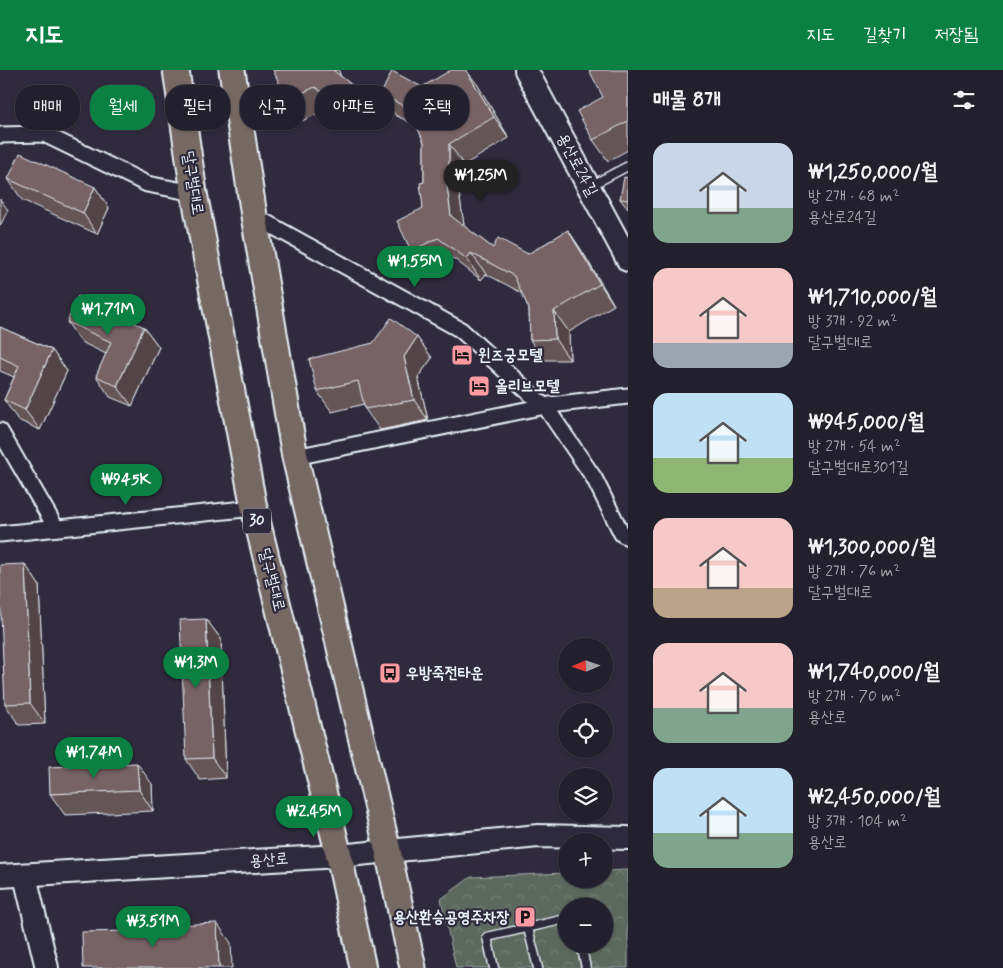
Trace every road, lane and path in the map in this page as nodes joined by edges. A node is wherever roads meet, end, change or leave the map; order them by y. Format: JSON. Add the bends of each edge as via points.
{"nodes":[{"id":1,"x":176,"y":70,"type":"edge"},
{"id":2,"x":232,"y":70,"type":"edge"},
{"id":3,"x":526,"y":70,"type":"edge"},
{"id":4,"x":0,"y":135,"type":"edge"},
{"id":5,"x":628,"y":166,"type":"edge"},
{"id":6,"x":589,"y":186,"type":"junction"},
{"id":7,"x":194,"y":193,"type":"junction"},
{"id":8,"x":254,"y":216,"type":"junction"},
{"id":9,"x":628,"y":260,"type":"edge"},
{"id":10,"x":628,"y":396,"type":"edge"},
{"id":11,"x":543,"y":406,"type":"junction"},
{"id":12,"x":0,"y":431,"type":"edge"},
{"id":13,"x":294,"y":457,"type":"junction"},
{"id":14,"x":254,"y":508,"type":"junction"},
{"id":15,"x":56,"y":528,"type":"junction"},
{"id":16,"x":0,"y":534,"type":"edge"},
{"id":17,"x":628,"y":537,"type":"edge"},
{"id":18,"x":628,"y":838,"type":"edge"},
{"id":19,"x":388,"y":851,"type":"junction"},
{"id":20,"x":339,"y":856,"type":"junction"},
{"id":21,"x":0,"y":876,"type":"edge"},
{"id":22,"x":25,"y":876,"type":"junction"},
{"id":23,"x":558,"y":921,"type":"edge"},
{"id":24,"x":528,"y":928,"type":"junction"},
{"id":25,"x":582,"y":953,"type":"edge"},
{"id":26,"x":47,"y":968,"type":"edge"},
{"id":27,"x":363,"y":968,"type":"edge"},
{"id":28,"x":413,"y":968,"type":"edge"},
{"id":29,"x":494,"y":968,"type":"edge"},
{"id":30,"x":538,"y":968,"type":"edge"},
{"id":31,"x":586,"y":968,"type":"edge"}],
"edges":[{"from":1,"to":7,"type":"main road","name":"달구벌대로","number":"30"},
{"from":2,"to":8,"type":"main road"},
{"from":3,"to":6,"type":"main road","name":"용산로24길"},
{"from":4,"to":7,"type":"street","via":[[44,134],[147,184]]},
{"from":5,"to":6,"type":"lane"},
{"from":6,"to":9,"type":"main road","name":"용산로24길"},
{"from":7,"to":14,"type":"main road","name":"달구벌대로","number":"30"},
{"from":8,"to":11,"type":"street","via":[[461,330]]},
{"from":8,"to":13,"type":"main road"},
{"from":10,"to":11,"type":"street"},
{"from":11,"to":13,"type":"street"},
{"from":11,"to":17,"type":"street","via":[[594,478],[622,534]]},
{"from":12,"to":15,"type":"street"},
{"from":13,"to":19,"type":"main road"},
{"from":14,"to":15,"type":"street"},
{"from":14,"to":20,"type":"main road","name":"달구벌대로","number":"30"},
{"from":15,"to":16,"type":"street"},
{"from":18,"to":19,"type":"main road","name":"용산로","via":[[538,836]]},
{"from":19,"to":20,"type":"main road","name":"용산로"},
{"from":19,"to":28,"type":"main road"},
{"from":20,"to":22,"type":"main road","name":"용산로"},
{"from":20,"to":27,"type":"main road","name":"달구벌대로","number":"30"},
{"from":21,"to":22,"type":"main road","name":"용산로"},
{"from":22,"to":26,"type":"main road"},
{"from":23,"to":24,"type":"lane"},
{"from":24,"to":29,"type":"lane","via":[[487,937]]},
{"from":24,"to":30,"type":"lane"},
{"from":25,"to":31,"type":"lane"}]}
